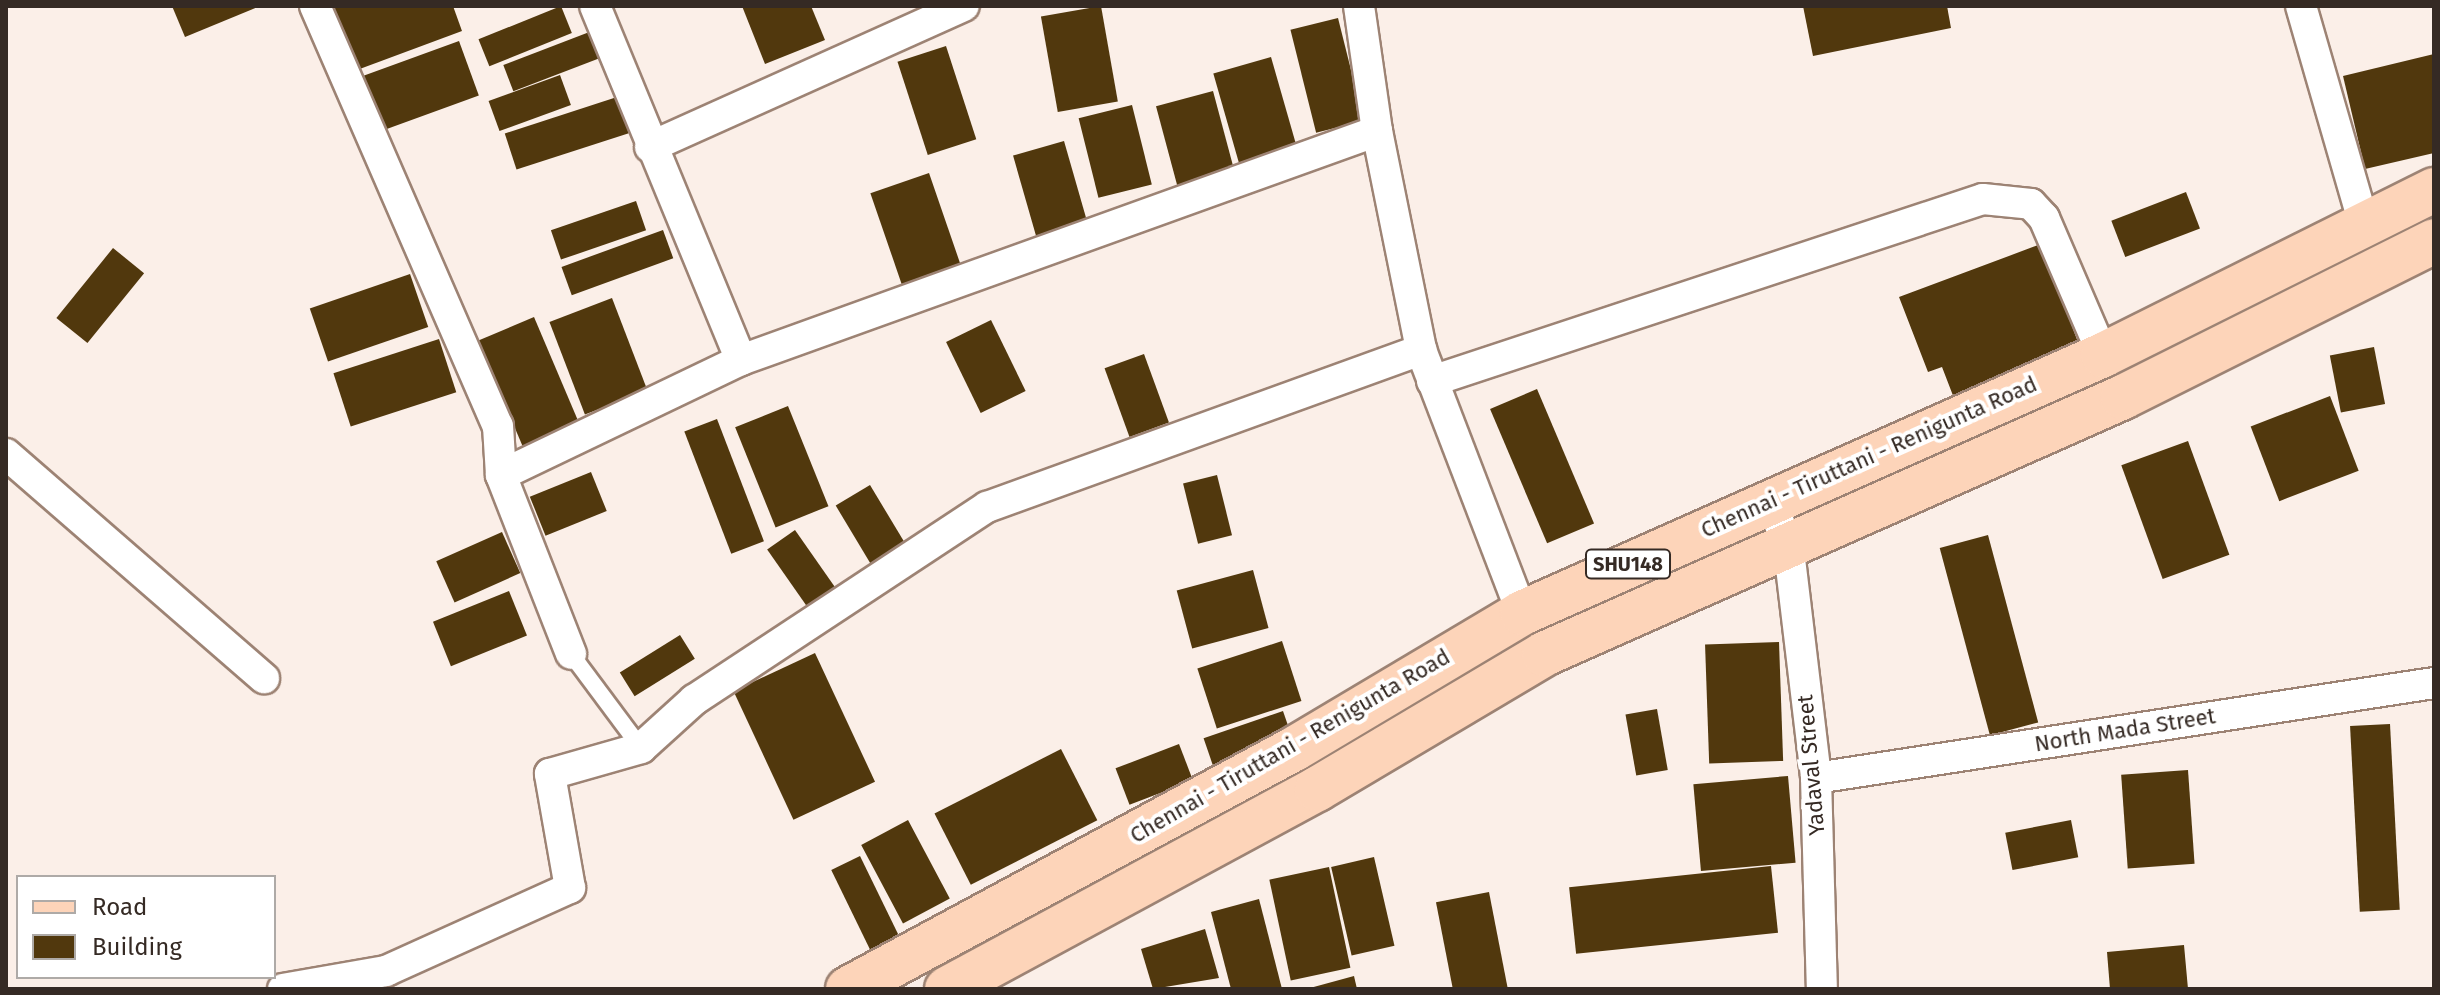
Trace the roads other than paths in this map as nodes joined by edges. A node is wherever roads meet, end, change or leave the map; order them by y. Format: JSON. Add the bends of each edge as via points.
{"nodes":[{"id":1,"x":315,"y":6,"type":"edge"},
{"id":2,"x":595,"y":6,"type":"edge"},
{"id":3,"x":964,"y":6,"type":"edge"},
{"id":4,"x":1359,"y":6,"type":"edge"},
{"id":5,"x":2301,"y":6,"type":"edge"},
{"id":6,"x":1377,"y":131,"type":"junction"},
{"id":7,"x":650,"y":147,"type":"junction"},
{"id":8,"x":2434,"y":190,"type":"edge"},
{"id":9,"x":2363,"y":221,"type":"junction"},
{"id":10,"x":2434,"y":241,"type":"edge"},
{"id":11,"x":1421,"y":350,"type":"junction"},
{"id":12,"x":2103,"y":355,"type":"junction"},
{"id":13,"x":741,"y":360,"type":"junction"},
{"id":14,"x":1432,"y":381,"type":"junction"},
{"id":15,"x":6,"y":454,"type":"edge"},
{"id":16,"x":501,"y":475,"type":"junction"},
{"id":17,"x":1768,"y":499,"type":"junction"},
{"id":18,"x":1788,"y":542,"type":"junction"},
{"id":19,"x":1522,"y":613,"type":"junction"},
{"id":20,"x":571,"y":654,"type":"joint"},
{"id":21,"x":264,"y":678,"type":"dead end"},
{"id":22,"x":2434,"y":683,"type":"edge"},
{"id":23,"x":641,"y":748,"type":"junction"},
{"id":24,"x":1816,"y":778,"type":"junction"},
{"id":25,"x":390,"y":980,"type":"edge"},
{"id":26,"x":283,"y":989,"type":"edge"},
{"id":27,"x":848,"y":989,"type":"edge"},
{"id":28,"x":947,"y":989,"type":"edge"},
{"id":29,"x":1822,"y":989,"type":"edge"}],
"edges":[{"from":1,"to":16,"type":"street","via":[[498,426]]},
{"from":2,"to":7,"type":"street"},
{"from":3,"to":7,"type":"street"},
{"from":4,"to":6,"type":"street"},
{"from":5,"to":9,"type":"street"},
{"from":6,"to":11,"type":"street"},
{"from":6,"to":13,"type":"street"},
{"from":7,"to":13,"type":"street"},
{"from":8,"to":9,"type":"main road","name":"Chennai - Tiruttani - Renigunta Road","number":"SHU148"},
{"from":9,"to":12,"type":"main road","name":"Chennai - Tiruttani - Renigunta Road","number":"SHU148"},
{"from":10,"to":18,"type":"main road","name":"Chennai - Tiruttani - Renigunta Road","number":"SHU148","via":[[2123,397]]},
{"from":11,"to":14,"type":"street"},
{"from":11,"to":23,"type":"street","via":[[987,507],[694,700]]},
{"from":12,"to":14,"type":"street","via":[[2044,218],[2031,204],[1983,199]]},
{"from":12,"to":17,"type":"main road","name":"Chennai - Tiruttani - Renigunta Road","number":"SHU148"},
{"from":13,"to":16,"type":"street"},
{"from":14,"to":19,"type":"street"},
{"from":15,"to":21,"type":"street"},
{"from":16,"to":20,"type":"street"},
{"from":17,"to":18,"type":"street","name":"Yadaval Street"},
{"from":17,"to":19,"type":"main road","name":"Chennai - Tiruttani - Renigunta Road","number":"SHU148"},
{"from":18,"to":24,"type":"street","name":"Yadaval Street"},
{"from":18,"to":28,"type":"main road","name":"Chennai - Tiruttani - Renigunta Road","number":"SHU148","via":[[1544,654],[1317,789]]},
{"from":19,"to":27,"type":"main road","name":"Chennai - Tiruttani - Renigunta Road","number":"SHU148","via":[[1294,749]]},
{"from":20,"to":23,"type":"lane"},
{"from":22,"to":24,"type":"street","name":"North Mada Street"},
{"from":23,"to":25,"type":"street","via":[[550,774],[570,888]]},
{"from":24,"to":29,"type":"street","name":"Yadaval Street"},
{"from":25,"to":26,"type":"street"}]}
